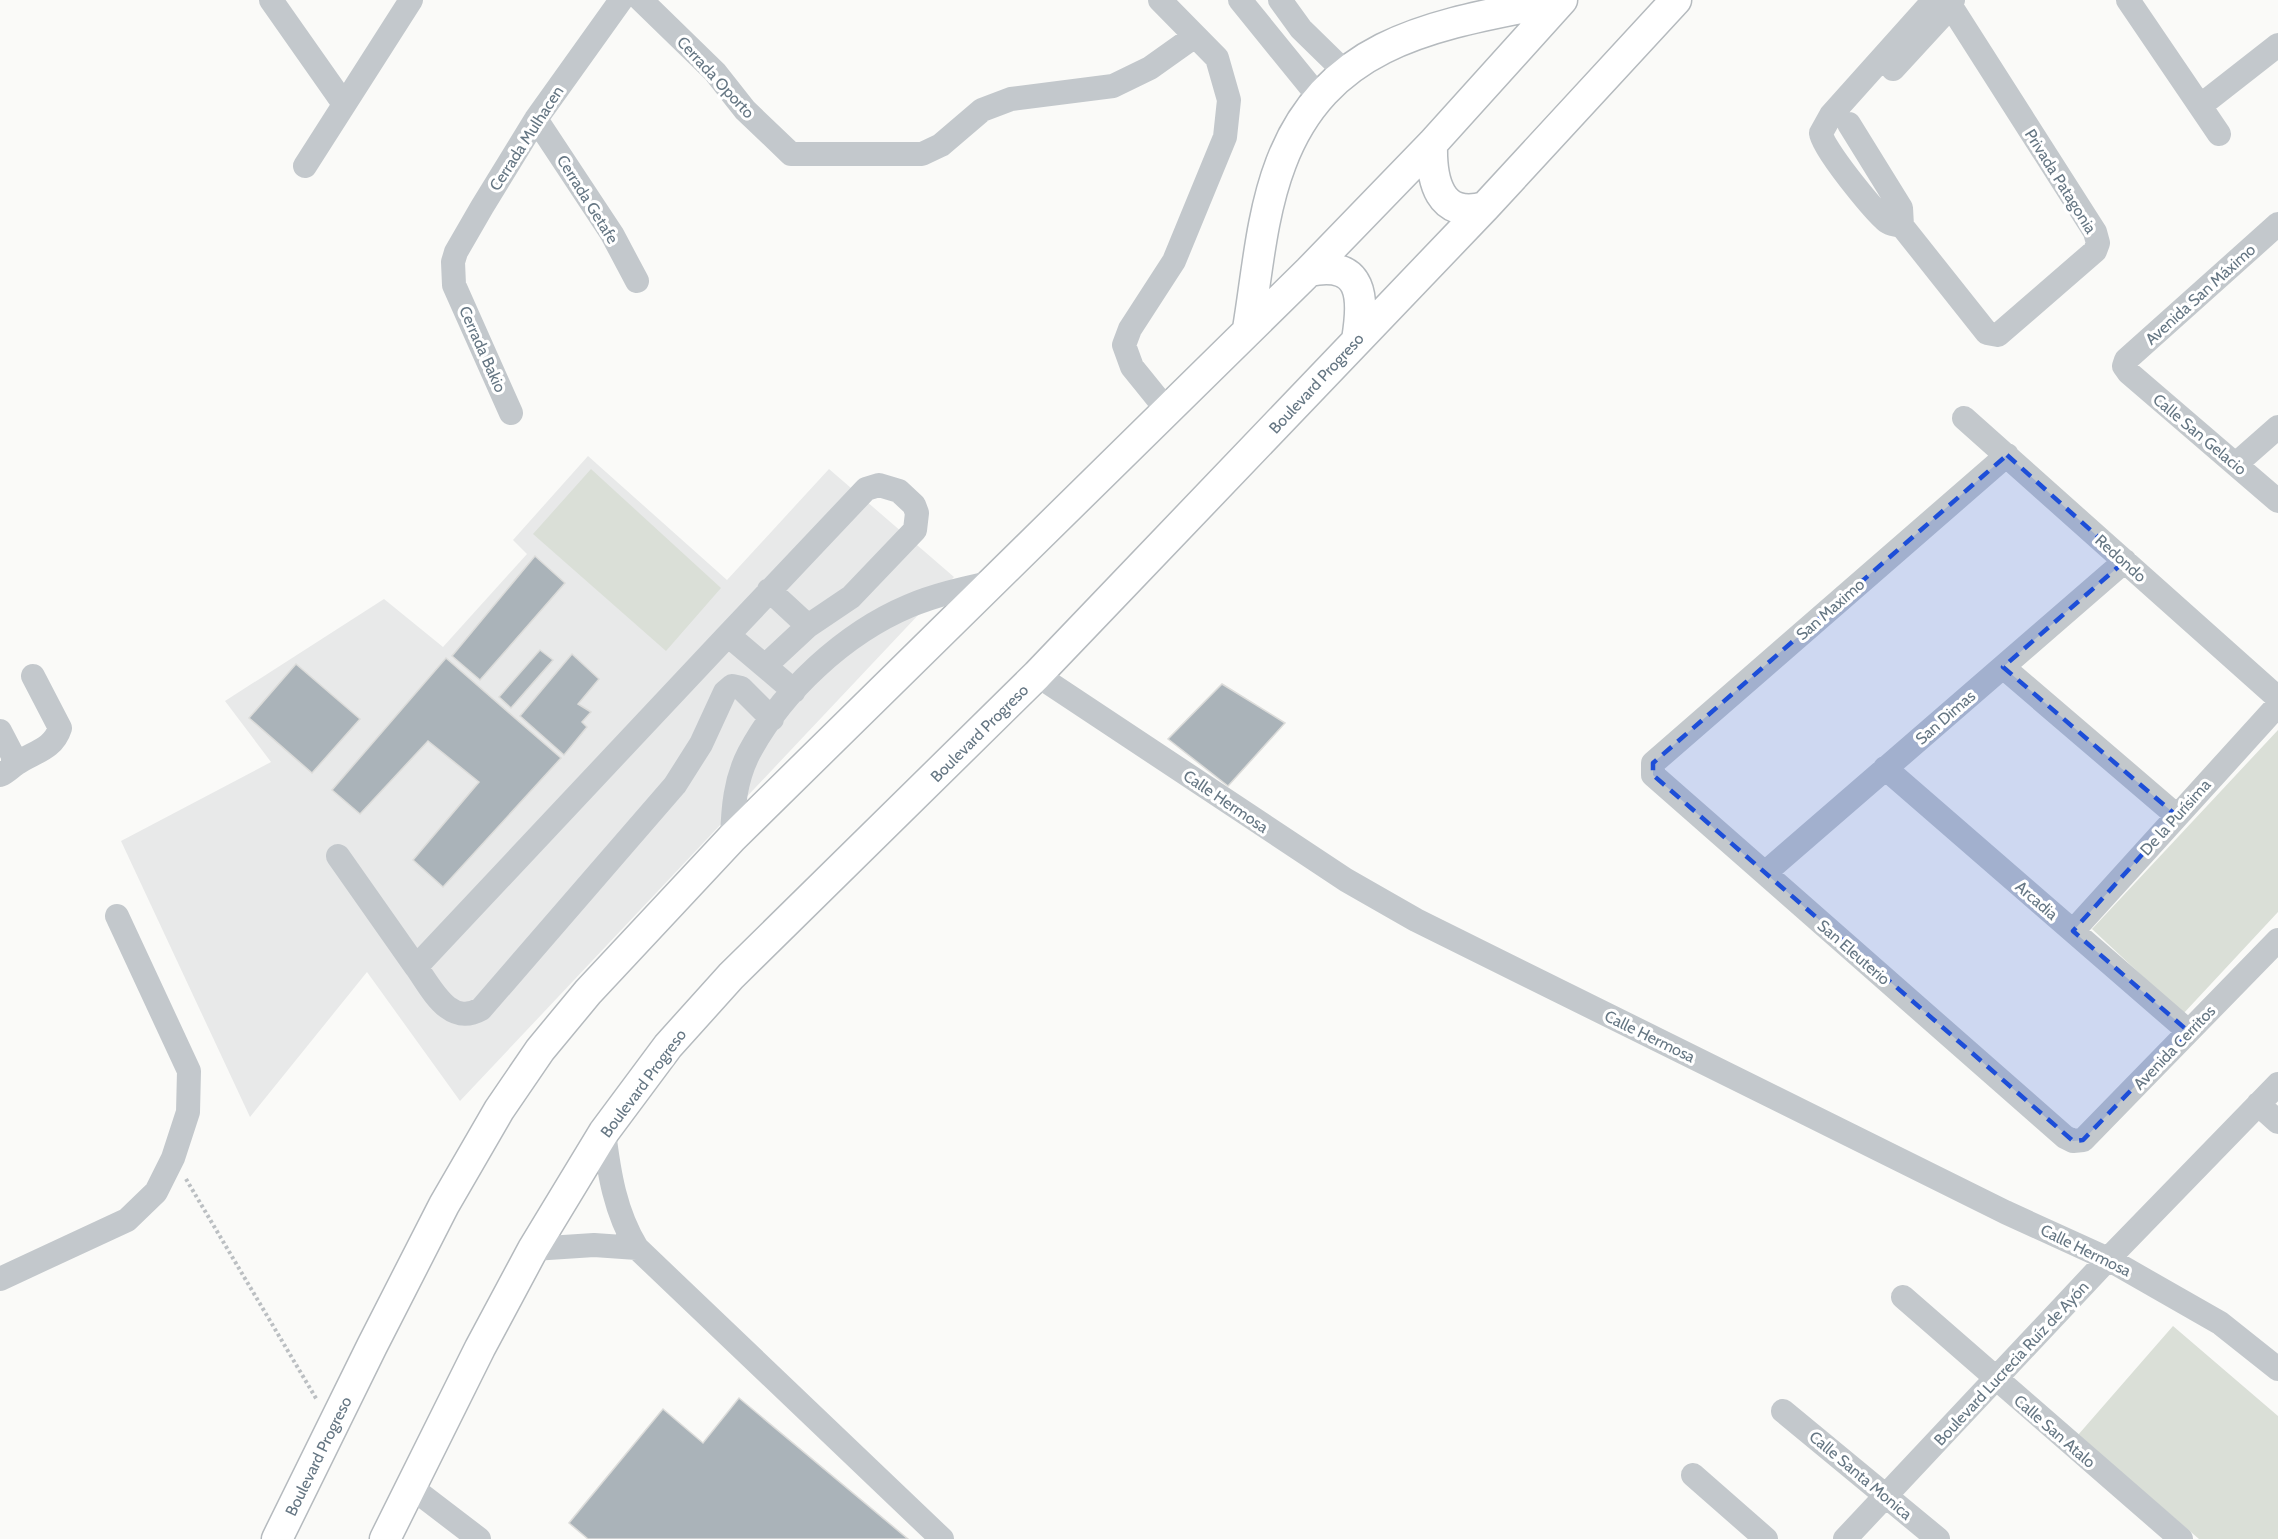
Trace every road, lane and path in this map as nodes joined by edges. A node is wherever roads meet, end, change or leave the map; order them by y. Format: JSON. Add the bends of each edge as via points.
{"nodes":[{"id":1,"x":271,"y":0,"type":"edge"},
{"id":2,"x":411,"y":0,"type":"edge"},
{"id":3,"x":621,"y":0,"type":"edge"},
{"id":4,"x":641,"y":0,"type":"edge"},
{"id":5,"x":1160,"y":0,"type":"edge"},
{"id":6,"x":1240,"y":0,"type":"edge"},
{"id":7,"x":1280,"y":0,"type":"edge"},
{"id":8,"x":1561,"y":0,"type":"edge"},
{"id":9,"x":1676,"y":0,"type":"edge"},
{"id":10,"x":2128,"y":0,"type":"edge"},
{"id":11,"x":1946,"y":1,"type":"edge"},
{"id":12,"x":1195,"y":36,"type":"junction"},
{"id":13,"x":2278,"y":45,"type":"edge"},
{"id":14,"x":1344,"y":72,"type":"junction"},
{"id":15,"x":1318,"y":96,"type":"junction"},
{"id":16,"x":344,"y":104,"type":"junction"},
{"id":17,"x":2200,"y":106,"type":"junction"},
{"id":18,"x":536,"y":119,"type":"junction"},
{"id":19,"x":1849,"y":124,"type":"junction"},
{"id":20,"x":1821,"y":133,"type":"junction"},
{"id":21,"x":2219,"y":134,"type":"dead end"},
{"id":22,"x":1432,"y":144,"type":"junction"},
{"id":23,"x":305,"y":166,"type":"dead end"},
{"id":24,"x":1485,"y":207,"type":"junction"},
{"id":25,"x":2278,"y":224,"type":"edge"},
{"id":26,"x":1902,"y":226,"type":"junction"},
{"id":27,"x":1309,"y":271,"type":"junction"},
{"id":28,"x":637,"y":281,"type":"dead end"},
{"id":29,"x":454,"y":285,"type":"joint"},
{"id":30,"x":1248,"y":329,"type":"junction"},
{"id":31,"x":1357,"y":340,"type":"junction"},
{"id":32,"x":2124,"y":366,"type":"joint"},
{"id":33,"x":1166,"y":409,"type":"junction"},
{"id":34,"x":511,"y":413,"type":"dead end"},
{"id":35,"x":1964,"y":418,"type":"dead end"},
{"id":36,"x":2278,"y":427,"type":"edge"},
{"id":37,"x":2007,"y":455,"type":"junction"},
{"id":38,"x":2236,"y":464,"type":"junction"},
{"id":39,"x":2278,"y":501,"type":"edge"},
{"id":40,"x":2125,"y":561,"type":"junction"},
{"id":41,"x":989,"y":583,"type":"junction"},
{"id":42,"x":769,"y":590,"type":"junction"},
{"id":43,"x":808,"y":626,"type":"junction"},
{"id":44,"x":728,"y":635,"type":"junction"},
{"id":45,"x":765,"y":666,"type":"junction"},
{"id":46,"x":2003,"y":667,"type":"junction"},
{"id":47,"x":1037,"y":675,"type":"junction"},
{"id":48,"x":33,"y":676,"type":"dead end"},
{"id":49,"x":794,"y":691,"type":"junction"},
{"id":50,"x":2278,"y":698,"type":"edge"},
{"id":51,"x":2278,"y":705,"type":"edge"},
{"id":52,"x":772,"y":719,"type":"junction"},
{"id":53,"x":0,"y":731,"type":"edge"},
{"id":54,"x":1653,"y":763,"type":"joint"},
{"id":55,"x":1886,"y":768,"type":"junction"},
{"id":56,"x":7,"y":770,"type":"edge"},
{"id":57,"x":2177,"y":816,"type":"junction"},
{"id":58,"x":732,"y":838,"type":"junction"},
{"id":59,"x":338,"y":856,"type":"dead end"},
{"id":60,"x":1764,"y":873,"type":"junction"},
{"id":61,"x":117,"y":916,"type":"dead end"},
{"id":62,"x":2073,"y":930,"type":"junction"},
{"id":63,"x":2277,"y":943,"type":"edge"},
{"id":64,"x":416,"y":967,"type":"junction"},
{"id":65,"x":2188,"y":1031,"type":"junction"},
{"id":66,"x":2278,"y":1084,"type":"edge"},
{"id":67,"x":2258,"y":1104,"type":"junction"},
{"id":68,"x":2278,"y":1122,"type":"edge"},
{"id":69,"x":604,"y":1132,"type":"junction"},
{"id":70,"x":2065,"y":1137,"type":"joint"},
{"id":71,"x":173,"y":1158,"type":"junction"},
{"id":72,"x":637,"y":1248,"type":"junction"},
{"id":73,"x":533,"y":1249,"type":"junction"},
{"id":74,"x":2108,"y":1259,"type":"junction"},
{"id":75,"x":0,"y":1279,"type":"edge"},
{"id":76,"x":1903,"y":1297,"type":"dead end"},
{"id":77,"x":2278,"y":1369,"type":"edge"},
{"id":78,"x":1995,"y":1379,"type":"junction"},
{"id":79,"x":1783,"y":1411,"type":"dead end"},
{"id":80,"x":333,"y":1426,"type":"junction"},
{"id":81,"x":1693,"y":1475,"type":"dead end"},
{"id":82,"x":411,"y":1487,"type":"junction"},
{"id":83,"x":1887,"y":1496,"type":"junction"},
{"id":84,"x":277,"y":1539,"type":"edge"},
{"id":85,"x":385,"y":1539,"type":"edge"},
{"id":86,"x":479,"y":1539,"type":"edge"},
{"id":87,"x":942,"y":1539,"type":"edge"},
{"id":88,"x":1766,"y":1539,"type":"edge"},
{"id":89,"x":1845,"y":1539,"type":"edge"},
{"id":90,"x":1938,"y":1539,"type":"edge"},
{"id":91,"x":2181,"y":1539,"type":"edge"}],
"edges":[{"from":1,"to":16,"type":"street"},
{"from":2,"to":16,"type":"street"},
{"from":3,"to":18,"type":"street","name":"Cerrada Mulhacen"},
{"from":4,"to":12,"type":"street","name":"Cerrada Oporto","via":[[791,154],[922,154],[941,146],[982,110],[1011,99],[1113,86],[1150,68]]},
{"from":5,"to":12,"type":"street"},
{"from":6,"to":15,"type":"street"},
{"from":7,"to":14,"type":"street"},
{"from":8,"to":14,"type":"main road","via":[[1425,30],[1384,46]]},
{"from":8,"to":22,"type":"main road","name":"Boulevard Progreso"},
{"from":9,"to":24,"type":"main road","name":"Boulevard Progreso"},
{"from":10,"to":17,"type":"street"},
{"from":11,"to":19,"type":"street","via":[[1852,115]]},
{"from":11,"to":20,"type":"street","via":[[1831,115]]},
{"from":11,"to":26,"type":"street","name":"Privada Patagonia","via":[[2095,232],[2098,243],[2096,251],[1993,336]]},
{"from":12,"to":33,"type":"street","via":[[1217,58],[1229,100],[1225,137],[1174,261],[1130,329],[1124,345],[1132,367]]},
{"from":13,"to":17,"type":"street"},
{"from":14,"to":15,"type":"main road"},
{"from":15,"to":30,"type":"main road","via":[[1293,135],[1280,165]]},
{"from":16,"to":23,"type":"street"},
{"from":17,"to":21,"type":"street"},
{"from":18,"to":28,"type":"street","name":"Cerrada Getafe","via":[[612,234]]},
{"from":18,"to":29,"type":"street","name":"Cerrada Mulhacen","via":[[456,252]]},
{"from":19,"to":20,"type":"street"},
{"from":19,"to":26,"type":"street","name":"Privada Patagonia","via":[[1901,208]]},
{"from":20,"to":26,"type":"street","name":"Privada Patagonia","via":[[1830,154],[1886,222]]},
{"from":22,"to":24,"type":"main road","via":[[1434,182],[1442,196],[1456,208],[1470,211]]},
{"from":22,"to":27,"type":"main road","name":"Boulevard Progreso"},
{"from":24,"to":31,"type":"main road","name":"Boulevard Progreso"},
{"from":25,"to":32,"type":"street","name":"Avenida San Máximo","via":[[2126,360]]},
{"from":27,"to":30,"type":"main road","name":"Boulevard Progreso"},
{"from":27,"to":31,"type":"main road","via":[[1328,267],[1347,272],[1361,302]]},
{"from":29,"to":34,"type":"street","name":"Cerrada Bakio"},
{"from":30,"to":33,"type":"main road","name":"Boulevard Progreso"},
{"from":31,"to":47,"type":"main road","name":"Boulevard Progreso"},
{"from":32,"to":38,"type":"street","name":"Calle San Gelacio"},
{"from":33,"to":41,"type":"main road","name":"Boulevard Progreso"},
{"from":35,"to":37,"type":"street","name":"Redondo"},
{"from":36,"to":38,"type":"street"},
{"from":37,"to":40,"type":"street","name":"Redondo"},
{"from":37,"to":54,"type":"street","name":"San Maximo"},
{"from":38,"to":39,"type":"street","name":"Calle San Gelacio"},
{"from":40,"to":46,"type":"street","name":"San Dimas"},
{"from":40,"to":50,"type":"street","name":"Redondo"},
{"from":41,"to":49,"type":"street","via":[[942,594],[876,622],[843,645]]},
{"from":41,"to":58,"type":"main road","name":"Boulevard Progreso"},
{"from":42,"to":43,"type":"street"},
{"from":42,"to":43,"type":"street","via":[[866,489],[879,485],[899,491],[914,505],[915,530],[851,597]]},
{"from":42,"to":44,"type":"street"},
{"from":43,"to":45,"type":"street"},
{"from":44,"to":45,"type":"street"},
{"from":44,"to":64,"type":"street"},
{"from":45,"to":49,"type":"street"},
{"from":46,"to":55,"type":"street","name":"San Dimas"},
{"from":46,"to":57,"type":"street"},
{"from":47,"to":69,"type":"main road","name":"Boulevard Progreso","via":[[731,976],[668,1046]]},
{"from":47,"to":74,"type":"street","name":"Calle Hermosa","via":[[1346,880],[1416,920]]},
{"from":48,"to":56,"type":"street","via":[[60,728],[49,747]]},
{"from":49,"to":52,"type":"street"},
{"from":51,"to":57,"type":"street","name":"De la Purísima"},
{"from":52,"to":58,"type":"street","via":[[749,753],[740,777],[733,804]]},
{"from":52,"to":64,"type":"street","via":[[741,688],[732,686],[725,692],[701,744],[675,785],[481,1009],[462,1015],[447,1008]]},
{"from":53,"to":56,"type":"street","via":[[13,756]]},
{"from":54,"to":60,"type":"street","name":"San Eleuterio","via":[[1653,775]]},
{"from":55,"to":60,"type":"street","name":"San Dimas"},
{"from":55,"to":62,"type":"street","name":"Arcadia"},
{"from":57,"to":62,"type":"street","name":"De la Purísima"},
{"from":58,"to":80,"type":"main road","name":"Boulevard Progreso","via":[[588,992],[540,1050],[499,1110],[444,1205]]},
{"from":59,"to":64,"type":"street"},
{"from":60,"to":70,"type":"street","name":"San Eleuterio"},
{"from":61,"to":71,"type":"street","via":[[189,1071],[188,1112]]},
{"from":62,"to":65,"type":"street","name":"Arcadia"},
{"from":63,"to":65,"type":"street","name":"Avenida Cerritos"},
{"from":65,"to":70,"type":"street","name":"Avenida Cerritos","via":[[2083,1140]]},
{"from":66,"to":67,"type":"street","name":"Boulevard Lucrecia Ruíz de Ayón"},
{"from":67,"to":68,"type":"street"},
{"from":67,"to":74,"type":"street","name":"Boulevard Lucrecia Ruíz de Ayón"},
{"from":69,"to":72,"type":"street","via":[[623,1225]]},
{"from":69,"to":73,"type":"main road","name":"Boulevard Progreso"},
{"from":71,"to":75,"type":"street","via":[[156,1192],[127,1220]]},
{"from":71,"to":80,"type":"path"},
{"from":72,"to":73,"type":"street","via":[[594,1245]]},
{"from":72,"to":87,"type":"street"},
{"from":73,"to":82,"type":"main road","name":"Boulevard Progreso"},
{"from":74,"to":77,"type":"street","name":"Calle Hermosa","via":[[2220,1323]]},
{"from":74,"to":78,"type":"street","name":"Boulevard Lucrecia Ruíz de Ayón"},
{"from":76,"to":78,"type":"street","name":"Calle San Atalo"},
{"from":78,"to":83,"type":"street","name":"Boulevard Lucrecia Ruíz de Ayón"},
{"from":78,"to":91,"type":"street","name":"Calle San Atalo"},
{"from":79,"to":83,"type":"street","name":"Calle Santa Monica"},
{"from":80,"to":84,"type":"main road","name":"Boulevard Progreso"},
{"from":81,"to":88,"type":"street"},
{"from":82,"to":85,"type":"main road","name":"Boulevard Progreso"},
{"from":82,"to":86,"type":"street"},
{"from":83,"to":89,"type":"street","name":"Boulevard Lucrecia Ruíz de Ayón"},
{"from":83,"to":90,"type":"street","name":"Calle Santa Monica"}]}
